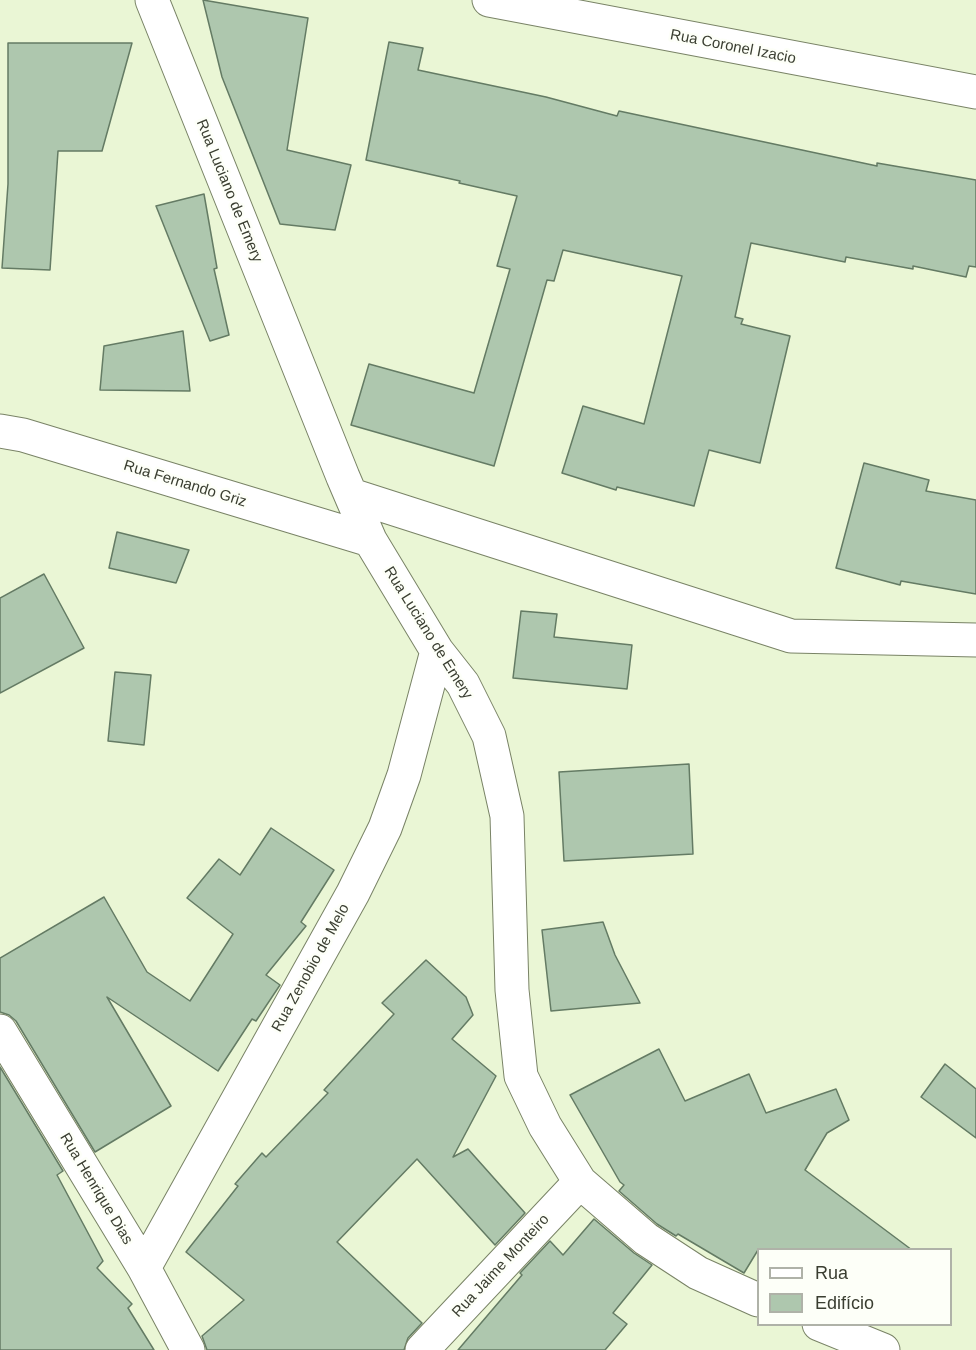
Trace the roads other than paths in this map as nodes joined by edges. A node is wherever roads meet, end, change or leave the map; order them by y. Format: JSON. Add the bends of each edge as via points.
{"nodes":[{"id":1,"x":152,"y":0,"type":"edge"},
{"id":2,"x":489,"y":0,"type":"edge"},
{"id":3,"x":976,"y":92,"type":"edge"},
{"id":4,"x":0,"y":431,"type":"edge"},
{"id":5,"x":351,"y":495,"type":"junction"},
{"id":6,"x":370,"y":540,"type":"junction"},
{"id":7,"x":976,"y":640,"type":"edge"},
{"id":8,"x":437,"y":651,"type":"junction"},
{"id":9,"x":0,"y":1031,"type":"edge"},
{"id":10,"x":580,"y":1182,"type":"junction"},
{"id":11,"x":144,"y":1268,"type":"junction"},
{"id":12,"x":757,"y":1298,"type":"edge"},
{"id":13,"x":824,"y":1326,"type":"edge"},
{"id":14,"x":188,"y":1350,"type":"edge"},
{"id":15,"x":422,"y":1350,"type":"edge"},
{"id":16,"x":883,"y":1350,"type":"edge"}],
"edges":[{"from":1,"to":5,"type":"street","name":"Rua Luciano de Emery"},
{"from":2,"to":3,"type":"street","name":"Rua Coronel Izacio"},
{"from":4,"to":6,"type":"street","name":"Rua Fernando Griz"},
{"from":5,"to":6,"type":"street","name":"Rua Luciano de Emery"},
{"from":5,"to":7,"type":"street","via":[[791,636]]},
{"from":6,"to":8,"type":"street","name":"Rua Luciano de Emery"},
{"from":8,"to":10,"type":"street","name":"Rua Luciano de Emery","via":[[463,684],[489,736],[507,816],[512,990],[521,1076],[545,1126]]},
{"from":8,"to":11,"type":"street","name":"Rua Zenobio de Melo","via":[[404,775],[385,828],[353,893]]},
{"from":9,"to":11,"type":"street","name":"Rua Henrique Dias"},
{"from":10,"to":12,"type":"street","name":"Rua Luciano de Emery","via":[[646,1239],[698,1273]]},
{"from":10,"to":15,"type":"street","name":"Rua Jaime Monteiro"},
{"from":11,"to":14,"type":"street","name":"Rua Henrique Dias"},
{"from":13,"to":16,"type":"street"}]}
